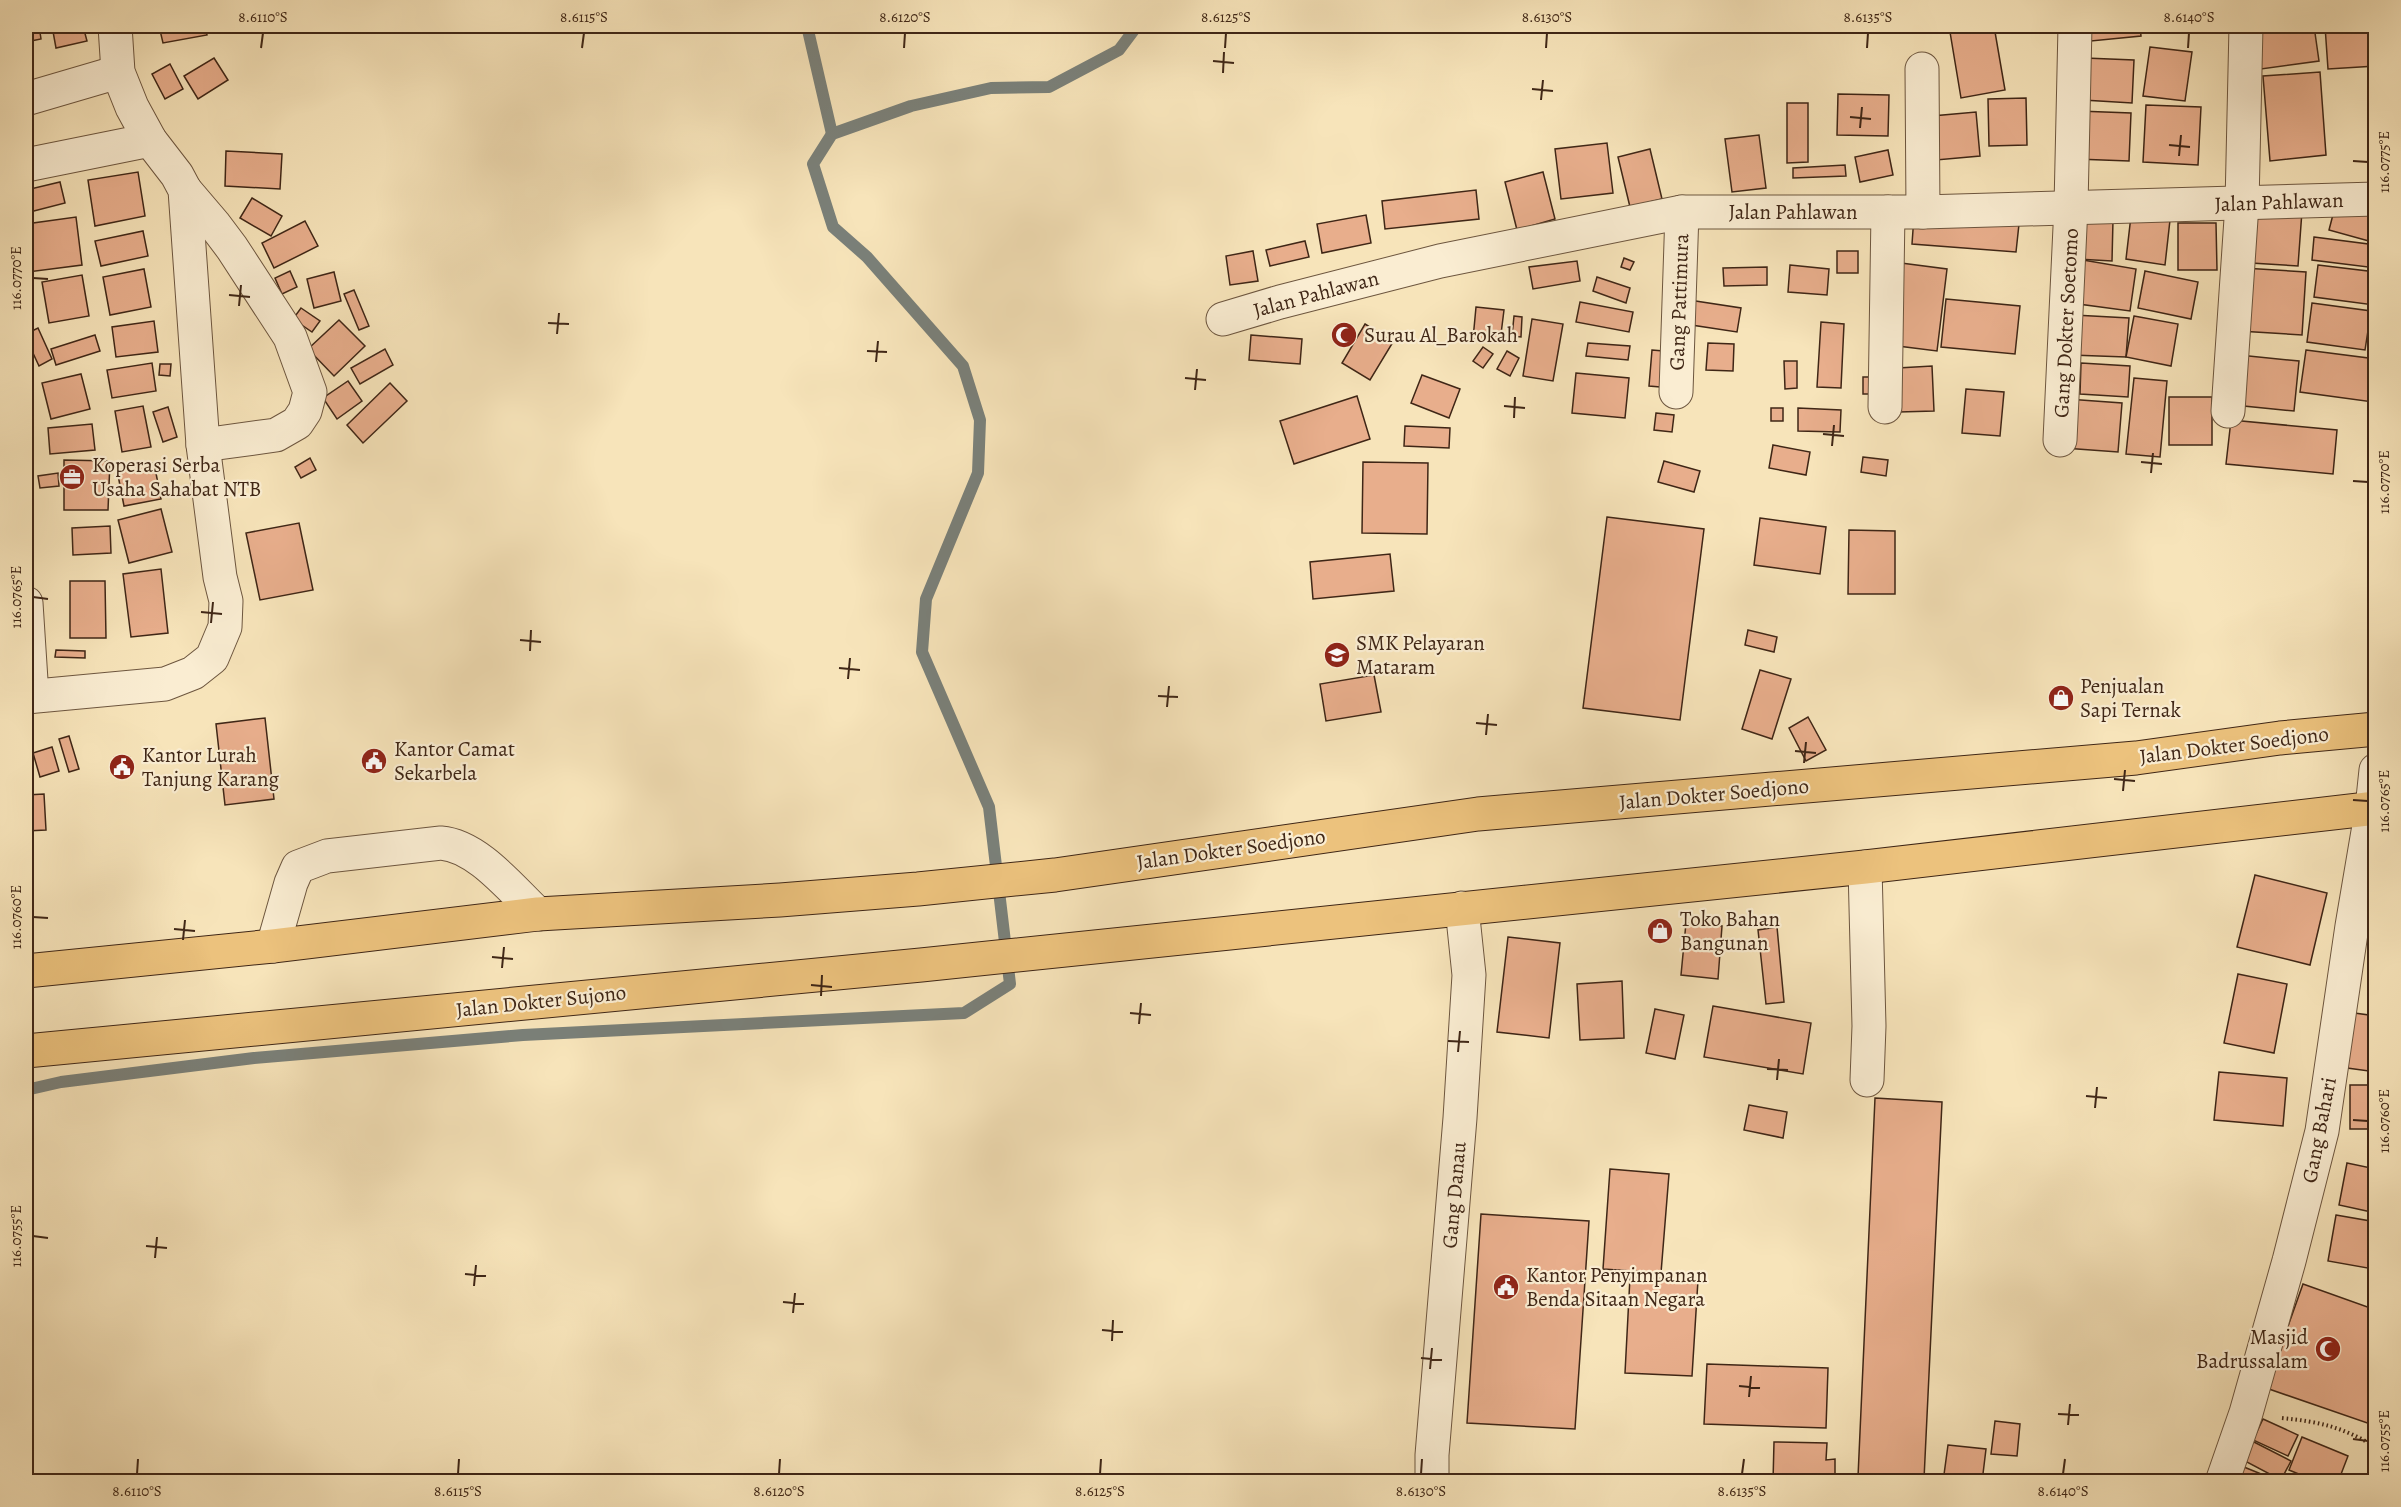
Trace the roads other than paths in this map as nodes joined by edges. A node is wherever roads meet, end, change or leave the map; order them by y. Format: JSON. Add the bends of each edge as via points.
{"nodes":[{"id":1,"x":115,"y":26,"type":"edge"},
{"id":2,"x":2075,"y":26,"type":"edge"},
{"id":3,"x":2246,"y":26,"type":"edge"},
{"id":4,"x":1922,"y":69,"type":"dead end"},
{"id":5,"x":118,"y":72,"type":"junction"},
{"id":6,"x":26,"y":99,"type":"edge"},
{"id":7,"x":150,"y":140,"type":"junction"},
{"id":8,"x":26,"y":165,"type":"edge"},
{"id":9,"x":185,"y":190,"type":"junction"},
{"id":10,"x":2376,"y":199,"type":"edge"},
{"id":11,"x":2242,"y":204,"type":"junction"},
{"id":12,"x":2071,"y":206,"type":"junction"},
{"id":13,"x":1682,"y":212,"type":"junction"},
{"id":14,"x":1888,"y":212,"type":"junction"},
{"id":15,"x":1923,"y":212,"type":"junction"},
{"id":16,"x":1223,"y":319,"type":"dead end"},
{"id":17,"x":1676,"y":392,"type":"dead end"},
{"id":18,"x":1885,"y":407,"type":"dead end"},
{"id":19,"x":2228,"y":411,"type":"dead end"},
{"id":20,"x":2060,"y":440,"type":"dead end"},
{"id":21,"x":203,"y":445,"type":"junction"},
{"id":22,"x":26,"y":603,"type":"edge"},
{"id":23,"x":29,"y":697,"type":"edge"},
{"id":24,"x":2376,"y":729,"type":"edge"},
{"id":25,"x":2376,"y":770,"type":"edge"},
{"id":26,"x":2374,"y":808,"type":"edge"},
{"id":27,"x":1865,"y":867,"type":"junction"},
{"id":28,"x":1462,"y":908,"type":"junction"},
{"id":29,"x":538,"y":914,"type":"junction"},
{"id":30,"x":273,"y":946,"type":"junction"},
{"id":31,"x":26,"y":971,"type":"edge"},
{"id":32,"x":26,"y":1051,"type":"edge"},
{"id":33,"x":1867,"y":1080,"type":"dead end"},
{"id":34,"x":1432,"y":1482,"type":"edge"},
{"id":35,"x":2222,"y":1482,"type":"edge"}],
"edges":[{"from":1,"to":5,"type":"street"},
{"from":2,"to":12,"type":"street","name":"Gang Dokter Soetomo"},
{"from":3,"to":11,"type":"street"},
{"from":4,"to":15,"type":"street"},
{"from":5,"to":6,"type":"street"},
{"from":5,"to":7,"type":"street"},
{"from":7,"to":8,"type":"street"},
{"from":7,"to":9,"type":"street"},
{"from":9,"to":21,"type":"street"},
{"from":9,"to":21,"type":"street","via":[[232,248],[290,337],[310,392],[297,423],[276,435]]},
{"from":10,"to":11,"type":"street","name":"Jalan Pahlawan"},
{"from":11,"to":12,"type":"street","name":"Jalan Pahlawan"},
{"from":11,"to":19,"type":"street"},
{"from":12,"to":15,"type":"street","name":"Jalan Pahlawan"},
{"from":12,"to":20,"type":"street","name":"Gang Dokter Soetomo"},
{"from":13,"to":14,"type":"street","name":"Jalan Pahlawan"},
{"from":13,"to":16,"type":"street","name":"Jalan Pahlawan","via":[[1440,261]]},
{"from":13,"to":17,"type":"street","name":"Gang Pattimura"},
{"from":14,"to":15,"type":"street","name":"Jalan Pahlawan"},
{"from":14,"to":18,"type":"street"},
{"from":21,"to":23,"type":"street","via":[[226,601],[225,627],[212,658],[193,673],[165,684]]},
{"from":22,"to":23,"type":"street"},
{"from":24,"to":29,"type":"highway","name":"Jalan Dokter Soedjono","via":[[2136,758],[1478,814],[1055,874],[918,889]]},
{"from":25,"to":26,"type":"street","name":"Gang Bahari"},
{"from":26,"to":27,"type":"highway"},
{"from":26,"to":35,"type":"street","name":"Gang Bahari","via":[[2353,914],[2322,1131],[2246,1413]]},
{"from":27,"to":28,"type":"highway"},
{"from":27,"to":33,"type":"street"},
{"from":28,"to":32,"type":"highway","name":"Jalan Dokter Sujono","via":[[921,965]]},
{"from":28,"to":34,"type":"street","name":"Gang Danau","via":[[1469,975]]},
{"from":29,"to":30,"type":"highway"},
{"from":29,"to":30,"type":"street","via":[[481,860],[453,844],[327,856],[298,867]]},
{"from":30,"to":31,"type":"highway"}]}
